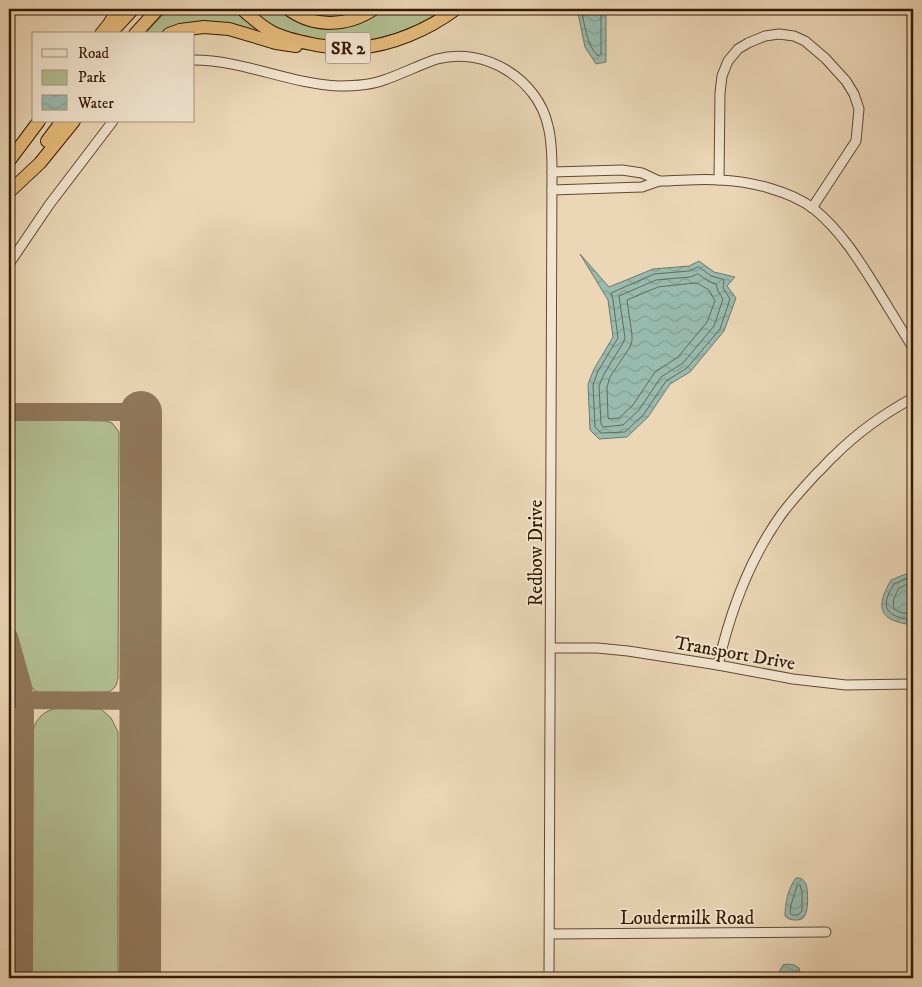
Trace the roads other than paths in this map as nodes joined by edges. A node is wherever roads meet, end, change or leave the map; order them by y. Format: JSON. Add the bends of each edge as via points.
{"nodes":[{"id":1,"x":118,"y":9,"type":"edge"},
{"id":2,"x":133,"y":9,"type":"edge"},
{"id":3,"x":158,"y":9,"type":"edge"},
{"id":4,"x":242,"y":9,"type":"edge"},
{"id":5,"x":288,"y":9,"type":"edge"},
{"id":6,"x":374,"y":9,"type":"edge"},
{"id":7,"x":456,"y":9,"type":"edge"},
{"id":8,"x":103,"y":32,"type":"edge"},
{"id":9,"x":112,"y":32,"type":"edge"},
{"id":10,"x":137,"y":32,"type":"edge"},
{"id":11,"x":174,"y":32,"type":"edge"},
{"id":12,"x":337,"y":48,"type":"junction"},
{"id":13,"x":195,"y":60,"type":"edge"},
{"id":14,"x":38,"y":122,"type":"edge"},
{"id":15,"x":61,"y":122,"type":"edge"},
{"id":16,"x":73,"y":122,"type":"edge"},
{"id":17,"x":112,"y":122,"type":"edge"},
{"id":18,"x":9,"y":162,"type":"edge"},
{"id":19,"x":552,"y":172,"type":"junction"},
{"id":20,"x":719,"y":180,"type":"junction"},
{"id":21,"x":659,"y":181,"type":"junction"},
{"id":22,"x":552,"y":190,"type":"junction"},
{"id":23,"x":9,"y":193,"type":"edge"},
{"id":24,"x":812,"y":208,"type":"junction"},
{"id":25,"x":9,"y":264,"type":"edge"},
{"id":26,"x":913,"y":348,"type":"edge"},
{"id":27,"x":913,"y":398,"type":"edge"},
{"id":28,"x":551,"y":648,"type":"junction"},
{"id":29,"x":718,"y":665,"type":"junction"},
{"id":30,"x":913,"y":684,"type":"edge"},
{"id":31,"x":826,"y":932,"type":"dead end"},
{"id":32,"x":550,"y":934,"type":"junction"},
{"id":33,"x":549,"y":978,"type":"edge"}],
"edges":[{"from":1,"to":8,"type":"highway"},
{"from":2,"to":9,"type":"highway"},
{"from":3,"to":10,"type":"highway"},
{"from":4,"to":12,"type":"highway","number":"SR 2","via":[[273,32]]},
{"from":5,"to":6,"type":"highway","via":[[304,19],[319,23],[342,22]]},
{"from":7,"to":12,"type":"highway","number":"SR 2","via":[[412,34],[386,43]]},
{"from":11,"to":12,"type":"highway","via":[[204,27],[230,29],[276,43]]},
{"from":13,"to":19,"type":"street","name":"Redbow Drive","via":[[224,62],[323,85],[342,86],[382,81],[438,59],[463,57],[488,62],[521,80],[537,100],[548,125]]},
{"from":14,"to":18,"type":"highway"},
{"from":15,"to":23,"type":"highway"},
{"from":16,"to":23,"type":"highway","via":[[40,163]]},
{"from":17,"to":25,"type":"street","via":[[48,206]]},
{"from":19,"to":21,"type":"street","via":[[622,170],[642,173]]},
{"from":19,"to":22,"type":"street","name":"Redbow Drive"},
{"from":20,"to":21,"type":"street"},
{"from":20,"to":24,"type":"street","via":[[769,187]]},
{"from":20,"to":24,"type":"street","via":[[720,93],[728,61],[738,49],[764,36],[794,36],[823,56],[849,86],[859,109],[856,141]]},
{"from":21,"to":22,"type":"street","via":[[642,187]]},
{"from":22,"to":28,"type":"street","name":"Redbow Drive"},
{"from":24,"to":26,"type":"street","via":[[831,224],[854,253]]},
{"from":27,"to":29,"type":"street","via":[[847,444],[782,514],[741,587]]},
{"from":28,"to":29,"type":"street","name":"Transport Drive","via":[[628,651]]},
{"from":28,"to":32,"type":"street","name":"Redbow Drive"},
{"from":29,"to":30,"type":"street","name":"Transport Drive","via":[[846,685]]},
{"from":31,"to":32,"type":"street","name":"Loudermilk Road"},
{"from":32,"to":33,"type":"street","name":"Redbow Drive"}]}
